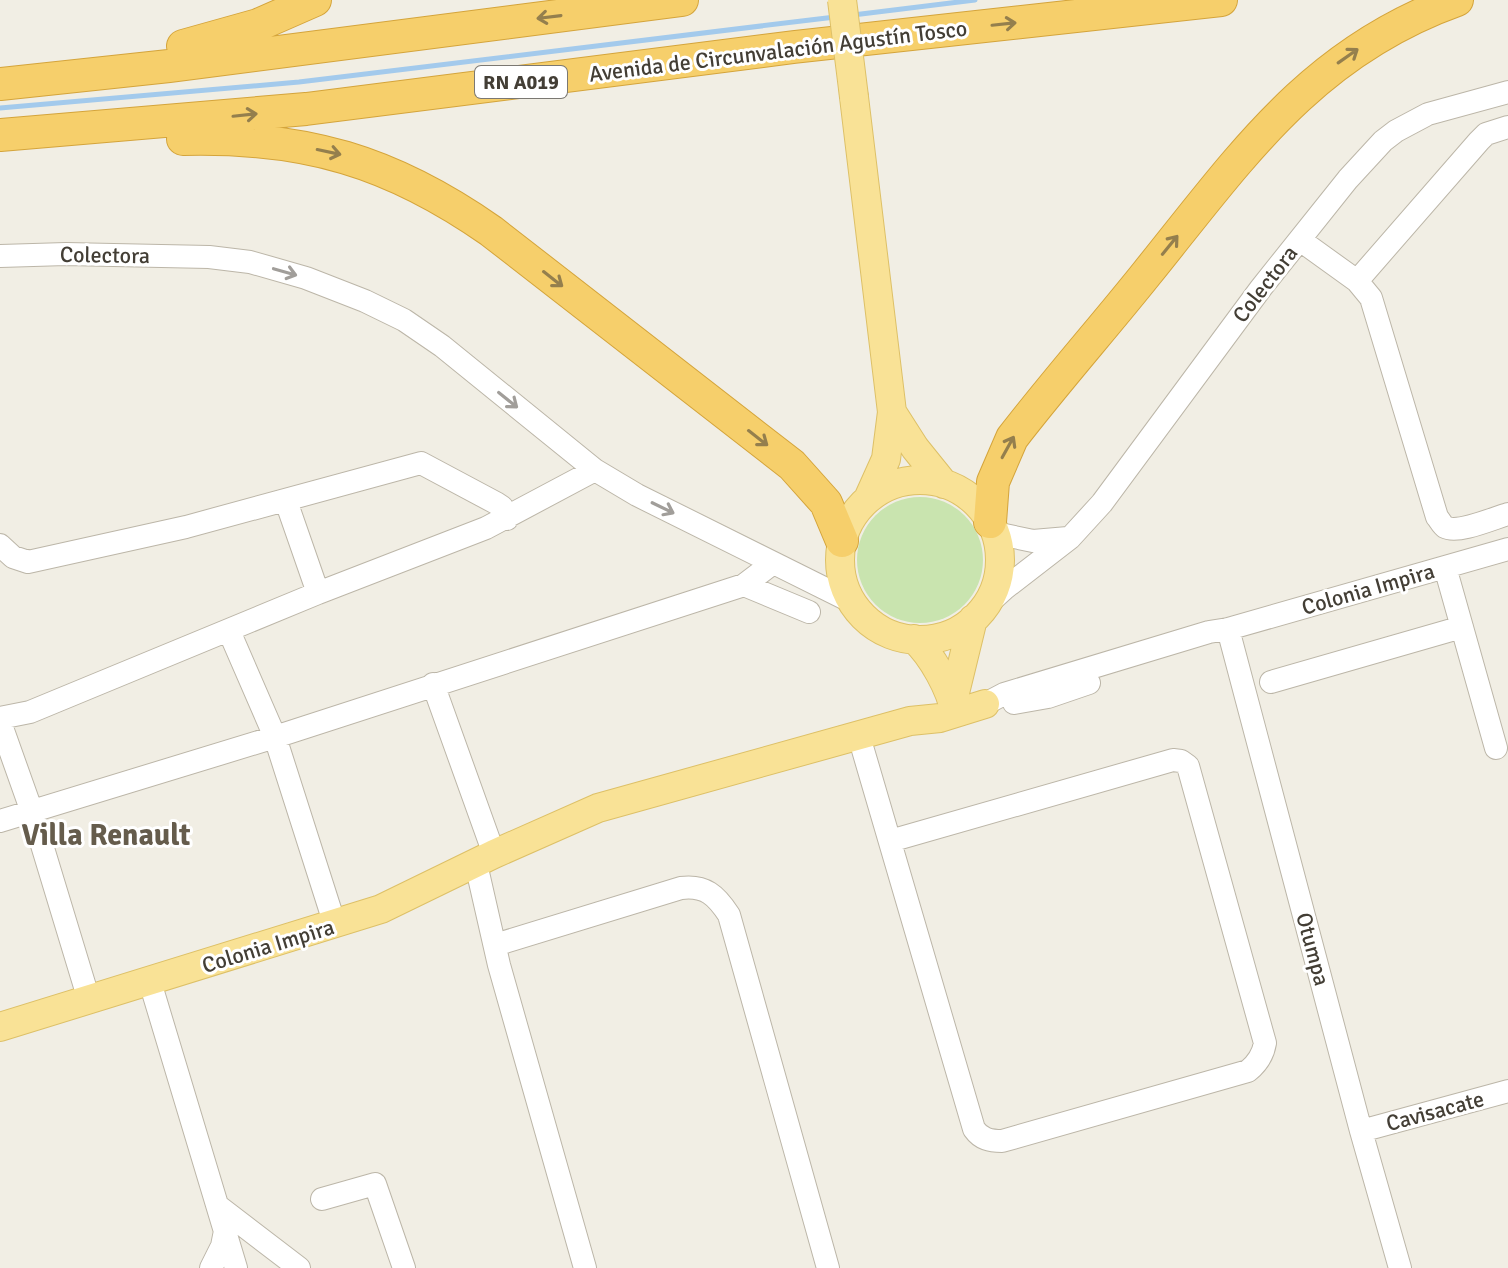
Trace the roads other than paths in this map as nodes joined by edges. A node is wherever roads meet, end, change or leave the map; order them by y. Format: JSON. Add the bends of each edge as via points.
{"nodes":[{"id":1,"x":315,"y":0,"type":"edge"},
{"id":2,"x":682,"y":0,"type":"edge"},
{"id":3,"x":842,"y":0,"type":"edge"},
{"id":4,"x":1221,"y":0,"type":"edge"},
{"id":5,"x":1457,"y":0,"type":"edge"},
{"id":6,"x":0,"y":66,"type":"edge"},
{"id":7,"x":0,"y":84,"type":"edge"},
{"id":8,"x":1508,"y":92,"type":"edge"},
{"id":9,"x":1508,"y":127,"type":"edge"},
{"id":10,"x":0,"y":135,"type":"edge"},
{"id":11,"x":0,"y":151,"type":"edge"},
{"id":12,"x":1300,"y":240,"type":"junction"},
{"id":13,"x":0,"y":256,"type":"edge"},
{"id":14,"x":1357,"y":281,"type":"junction"},
{"id":15,"x":892,"y":412,"type":"junction"},
{"id":16,"x":595,"y":470,"type":"junction"},
{"id":17,"x":944,"y":484,"type":"junction"},
{"id":18,"x":868,"y":499,"type":"junction"},
{"id":19,"x":286,"y":501,"type":"junction"},
{"id":20,"x":1508,"y":514,"type":"edge"},
{"id":21,"x":507,"y":519,"type":"junction"},
{"id":22,"x":993,"y":527,"type":"junction"},
{"id":23,"x":1070,"y":538,"type":"junction"},
{"id":24,"x":842,"y":541,"type":"junction"},
{"id":25,"x":0,"y":545,"type":"edge"},
{"id":26,"x":1508,"y":549,"type":"edge"},
{"id":27,"x":773,"y":563,"type":"junction"},
{"id":28,"x":1445,"y":567,"type":"junction"},
{"id":29,"x":744,"y":585,"type":"junction"},
{"id":30,"x":318,"y":593,"type":"junction"},
{"id":31,"x":852,"y":602,"type":"junction"},
{"id":32,"x":809,"y":612,"type":"dead end"},
{"id":33,"x":978,"y":614,"type":"junction"},
{"id":34,"x":1462,"y":627,"type":"junction"},
{"id":35,"x":1228,"y":629,"type":"junction"},
{"id":36,"x":229,"y":631,"type":"junction"},
{"id":37,"x":914,"y":639,"type":"junction"},
{"id":38,"x":1271,"y":682,"type":"dead end"},
{"id":39,"x":433,"y":684,"type":"junction"},
{"id":40,"x":985,"y":704,"type":"joint"},
{"id":41,"x":950,"y":710,"type":"junction"},
{"id":42,"x":0,"y":720,"type":"edge"},
{"id":43,"x":275,"y":737,"type":"junction"},
{"id":44,"x":1496,"y":748,"type":"dead end"},
{"id":45,"x":863,"y":750,"type":"junction"},
{"id":46,"x":32,"y":812,"type":"junction"},
{"id":47,"x":0,"y":821,"type":"edge"},
{"id":48,"x":526,"y":840,"type":"junction"},
{"id":49,"x":890,"y":841,"type":"junction"},
{"id":50,"x":485,"y":859,"type":"junction"},
{"id":51,"x":335,"y":925,"type":"junction"},
{"id":52,"x":495,"y":945,"type":"junction"},
{"id":53,"x":150,"y":982,"type":"junction"},
{"id":54,"x":89,"y":1000,"type":"junction"},
{"id":55,"x":0,"y":1027,"type":"edge"},
{"id":56,"x":1508,"y":1091,"type":"edge"},
{"id":57,"x":1361,"y":1131,"type":"junction"},
{"id":58,"x":322,"y":1199,"type":"dead end"},
{"id":59,"x":218,"y":1206,"type":"junction"},
{"id":60,"x":225,"y":1231,"type":"junction"},
{"id":61,"x":211,"y":1268,"type":"edge"},
{"id":62,"x":236,"y":1268,"type":"edge"},
{"id":63,"x":299,"y":1268,"type":"edge"},
{"id":64,"x":404,"y":1268,"type":"edge"},
{"id":65,"x":585,"y":1268,"type":"edge"},
{"id":66,"x":828,"y":1268,"type":"edge"},
{"id":67,"x":1400,"y":1268,"type":"edge"}],
"edges":[{"from":1,"to":6,"type":"highway","via":[[258,25],[191,45]]},
{"from":2,"to":7,"type":"highway","one_way":true},
{"from":3,"to":15,"type":"main road","bridge":true},
{"from":10,"to":4,"type":"highway","name":"Avenida de Circunvalación Agustín Tosco","number":"RN A019","one_way":true,"via":[[306,109]]},
{"from":22,"to":5,"type":"highway","one_way":true,"via":[[993,482],[1012,438],[1258,139],[1343,58],[1396,26]]},
{"from":8,"to":12,"type":"street","name":"Colectora","via":[[1428,114],[1396,131],[1348,179]]},
{"from":9,"to":14,"type":"street","via":[[1479,141]]},
{"from":11,"to":24,"type":"highway","one_way":true,"via":[[162,140],[260,141],[342,155],[417,184],[491,231],[792,465],[826,503]]},
{"from":12,"to":14,"type":"street"},
{"from":12,"to":23,"type":"street","name":"Colectora","via":[[1118,484]]},
{"from":13,"to":16,"type":"street","name":"Colectora","one_way":true,"via":[[209,257],[306,278],[404,320]]},
{"from":14,"to":20,"type":"street","via":[[1371,298],[1437,517],[1448,528],[1462,528]]},
{"from":15,"to":17,"type":"main road"},
{"from":15,"to":18,"type":"main road","via":[[886,459]]},
{"from":16,"to":21,"type":"street"},
{"from":16,"to":27,"type":"street","name":"Colectora","one_way":true},
{"from":17,"to":18,"type":"main road","via":[[908,481]]},
{"from":17,"to":22,"type":"main road","via":[[966,495]]},
{"from":18,"to":24,"type":"main road","via":[[854,514]]},
{"from":19,"to":21,"type":"street","via":[[421,463],[496,503]]},
{"from":19,"to":25,"type":"street","via":[[28,562]]},
{"from":19,"to":30,"type":"street"},
{"from":21,"to":30,"type":"street"},
{"from":22,"to":23,"type":"street","via":[[1033,541]]},
{"from":22,"to":33,"type":"main road","via":[[999,572]]},
{"from":23,"to":33,"type":"street","name":"Colectora"},
{"from":24,"to":31,"type":"main road","via":[[841,575]]},
{"from":26,"to":28,"type":"street","name":"Colonia Impira"},
{"from":27,"to":29,"type":"street"},
{"from":27,"to":31,"type":"street","name":"Colectora"},
{"from":28,"to":34,"type":"street"},
{"from":28,"to":35,"type":"street","name":"Colonia Impira"},
{"from":29,"to":32,"type":"street"},
{"from":29,"to":39,"type":"street"},
{"from":30,"to":36,"type":"street"},
{"from":31,"to":37,"type":"main road","via":[[880,629]]},
{"from":33,"to":37,"type":"main road","via":[[952,633]]},
{"from":33,"to":41,"type":"main road"},
{"from":34,"to":38,"type":"street"},
{"from":34,"to":44,"type":"street"},
{"from":35,"to":40,"type":"street","name":"Colonia Impira","via":[[1019,689]]},
{"from":35,"to":57,"type":"street","name":"Otumpa"},
{"from":36,"to":42,"type":"street"},
{"from":36,"to":43,"type":"street"},
{"from":37,"to":41,"type":"main road","via":[[933,661]]},
{"from":39,"to":43,"type":"street"},
{"from":39,"to":50,"type":"street"},
{"from":40,"to":41,"type":"main road","name":"Colonia Impira"},
{"from":41,"to":45,"type":"main road","name":"Colonia Impira","via":[[912,734]]},
{"from":41,"to":48,"type":"main road","name":"Colonia Impira","via":[[598,808]]},
{"from":42,"to":46,"type":"street"},
{"from":43,"to":46,"type":"street"},
{"from":43,"to":51,"type":"street"},
{"from":45,"to":48,"type":"main road","name":"Colonia Impira"},
{"from":45,"to":49,"type":"street"},
{"from":46,"to":47,"type":"street"},
{"from":46,"to":54,"type":"street"},
{"from":48,"to":50,"type":"main road","name":"Colonia Impira"},
{"from":49,"to":49,"type":"street","via":[[978,1135],[1002,1141],[1248,1071],[1264,1052],[1188,766],[1181,761]]},
{"from":50,"to":51,"type":"main road","name":"Colonia Impira"},
{"from":50,"to":52,"type":"street"},
{"from":51,"to":53,"type":"main road","name":"Colonia Impira"},
{"from":52,"to":65,"type":"street"},
{"from":52,"to":66,"type":"street","via":[[681,888],[705,889],[719,900],[729,915]]},
{"from":53,"to":54,"type":"main road","name":"Colonia Impira"},
{"from":53,"to":59,"type":"street"},
{"from":54,"to":55,"type":"main road","name":"Colonia Impira"},
{"from":56,"to":57,"type":"street","name":"Cavisacate"},
{"from":57,"to":67,"type":"street","name":"Otumpa"},
{"from":58,"to":64,"type":"street","via":[[375,1184]]},
{"from":59,"to":60,"type":"street"},
{"from":59,"to":63,"type":"street"},
{"from":60,"to":61,"type":"street"},
{"from":60,"to":62,"type":"street"}]}
